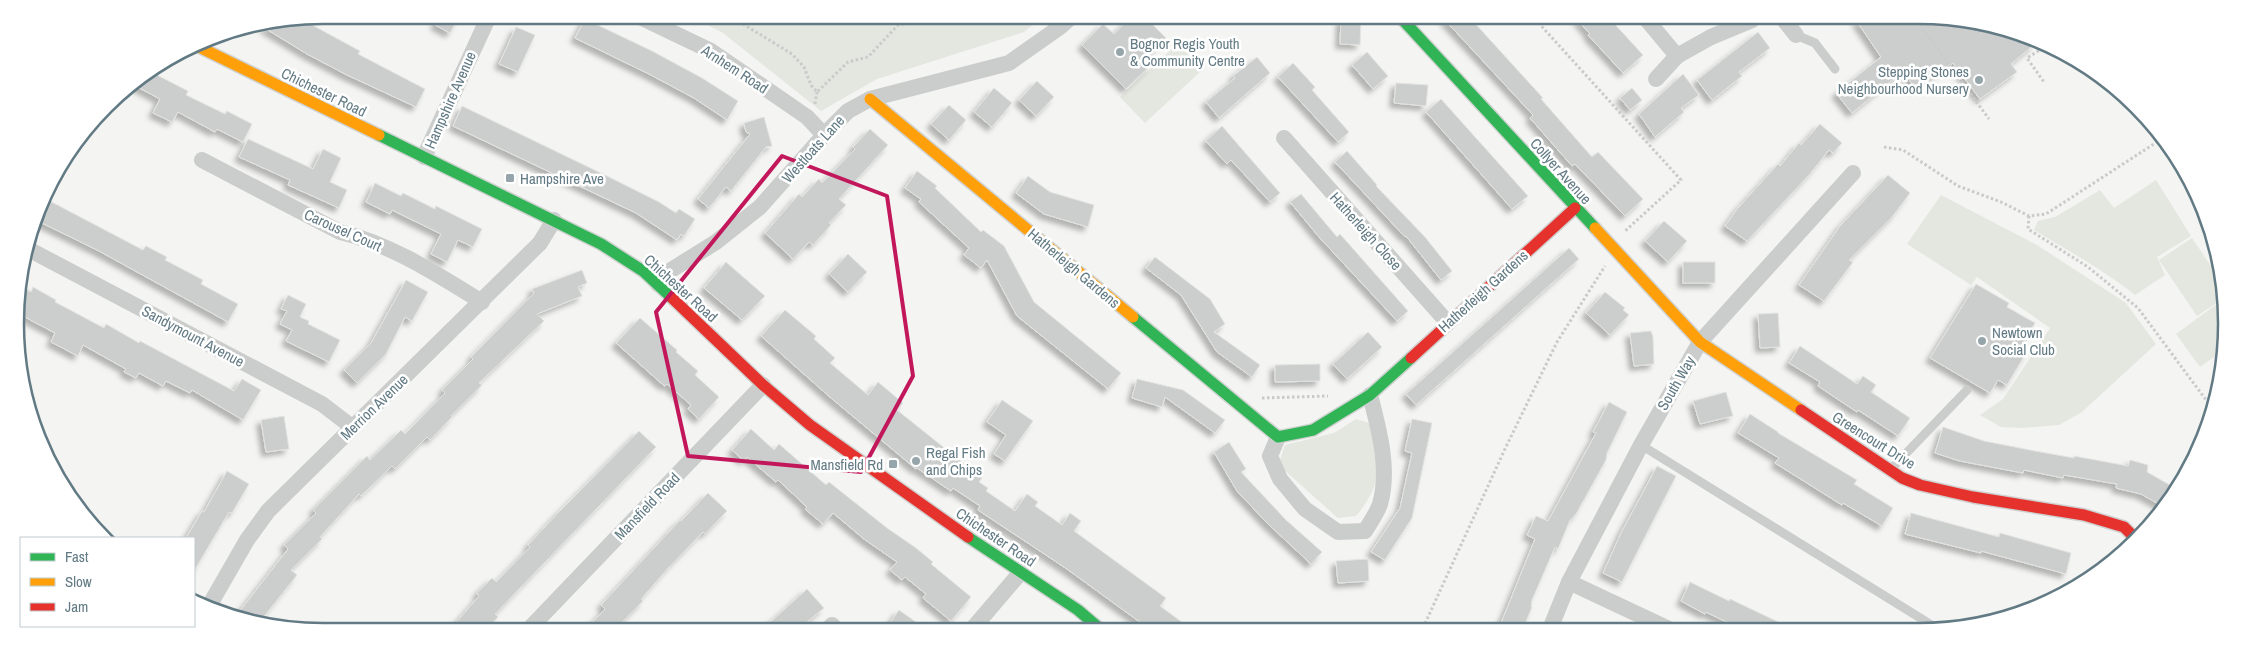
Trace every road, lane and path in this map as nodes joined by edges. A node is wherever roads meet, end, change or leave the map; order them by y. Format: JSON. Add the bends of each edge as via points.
{"nodes":[{"id":1,"x":485,"y":24,"type":"edge"},
{"id":2,"x":655,"y":24,"type":"edge"},
{"id":3,"x":743,"y":24,"type":"edge"},
{"id":4,"x":935,"y":24,"type":"edge"},
{"id":5,"x":1063,"y":24,"type":"edge"},
{"id":6,"x":1407,"y":24,"type":"edge"},
{"id":7,"x":1540,"y":24,"type":"edge"},
{"id":8,"x":1650,"y":24,"type":"edge"},
{"id":9,"x":1742,"y":24,"type":"edge"},
{"id":10,"x":1787,"y":24,"type":"edge"},
{"id":11,"x":1920,"y":24,"type":"edge"},
{"id":12,"x":1796,"y":35,"type":"joint"},
{"id":13,"x":204,"y":49,"type":"edge"},
{"id":14,"x":2040,"y":50,"type":"edge"},
{"id":15,"x":1677,"y":56,"type":"junction"},
{"id":16,"x":1835,"y":69,"type":"dead end"},
{"id":17,"x":1656,"y":79,"type":"dead end"},
{"id":18,"x":2044,"y":82,"type":"dead end"},
{"id":19,"x":870,"y":99,"type":"junction"},
{"id":20,"x":1989,"y":119,"type":"dead end"},
{"id":21,"x":824,"y":135,"type":"junction"},
{"id":22,"x":1284,"y":138,"type":"dead end"},
{"id":23,"x":2157,"y":142,"type":"dead end"},
{"id":24,"x":1884,"y":147,"type":"dead end"},
{"id":25,"x":424,"y":157,"type":"junction"},
{"id":26,"x":202,"y":160,"type":"dead end"},
{"id":27,"x":1853,"y":173,"type":"dead end"},
{"id":28,"x":1575,"y":208,"type":"junction"},
{"id":29,"x":2029,"y":216,"type":"junction"},
{"id":30,"x":554,"y":220,"type":"junction"},
{"id":31,"x":1613,"y":248,"type":"junction"},
{"id":32,"x":33,"y":251,"type":"edge"},
{"id":33,"x":658,"y":284,"type":"junction"},
{"id":34,"x":482,"y":302,"type":"junction"},
{"id":35,"x":1448,"y":323,"type":"junction"},
{"id":36,"x":1700,"y":342,"type":"junction"},
{"id":37,"x":763,"y":385,"type":"junction"},
{"id":38,"x":1967,"y":390,"type":"dead end"},
{"id":39,"x":1330,"y":396,"type":"dead end"},
{"id":40,"x":1370,"y":396,"type":"junction"},
{"id":41,"x":1261,"y":398,"type":"dead end"},
{"id":42,"x":2208,"y":402,"type":"edge"},
{"id":43,"x":352,"y":427,"type":"junction"},
{"id":44,"x":1278,"y":437,"type":"junction"},
{"id":45,"x":1641,"y":445,"type":"junction"},
{"id":46,"x":1890,"y":470,"type":"junction"},
{"id":47,"x":2131,"y":534,"type":"edge"},
{"id":48,"x":1021,"y":572,"type":"junction"},
{"id":49,"x":1570,"y":582,"type":"junction"},
{"id":50,"x":212,"y":601,"type":"edge"},
{"id":51,"x":535,"y":623,"type":"edge"},
{"id":52,"x":978,"y":623,"type":"edge"},
{"id":53,"x":1093,"y":623,"type":"edge"},
{"id":54,"x":1425,"y":623,"type":"edge"},
{"id":55,"x":1553,"y":623,"type":"edge"},
{"id":56,"x":1656,"y":623,"type":"edge"},
{"id":57,"x":1928,"y":623,"type":"edge"}],
"edges":[{"from":1,"to":25,"type":"street","name":"Hampshire Avenue"},
{"from":2,"to":21,"type":"street","name":"Arnhem Road","via":[[711,51],[807,118]]},
{"from":3,"to":4,"type":"path","via":[[792,54],[804,67],[817,92],[848,62],[868,57],[898,25]]},
{"from":5,"to":19,"type":"street","name":"Westloats Lane","via":[[1010,63]]},
{"from":6,"to":28,"type":"street","name":"Collyer Avenue"},
{"from":7,"to":31,"type":"path","via":[[1681,180]]},
{"from":8,"to":15,"type":"street"},
{"from":9,"to":15,"type":"street"},
{"from":10,"to":12,"type":"street"},
{"from":11,"to":20,"type":"path"},
{"from":12,"to":16,"type":"lane","via":[[1815,43]]},
{"from":13,"to":25,"type":"street","name":"Chichester Road"},
{"from":14,"to":18,"type":"path","via":[[2027,58]]},
{"from":15,"to":17,"type":"street"},
{"from":19,"to":21,"type":"street","name":"Westloats Lane","via":[[848,111]]},
{"from":19,"to":44,"type":"street","name":"Hatherleigh Gardens"},
{"from":21,"to":33,"type":"street","name":"Westloats Lane","via":[[754,212],[716,242],[668,272]]},
{"from":22,"to":35,"type":"street","name":"Hatherleigh Close"},
{"from":23,"to":29,"type":"path","via":[[2046,214]]},
{"from":24,"to":29,"type":"path","via":[[1903,150],[1958,186]]},
{"from":25,"to":30,"type":"street","name":"Chichester Road"},
{"from":26,"to":34,"type":"street","name":"Carousel Court","via":[[340,232],[373,242]]},
{"from":27,"to":36,"type":"street","name":"South Way"},
{"from":28,"to":31,"type":"street","name":"Collyer Avenue"},
{"from":28,"to":35,"type":"street","name":"Hatherleigh Gardens"},
{"from":29,"to":42,"type":"path","via":[[2028,229],[2088,267],[2138,308]]},
{"from":30,"to":33,"type":"street","name":"Chichester Road","via":[[601,244]]},
{"from":30,"to":34,"type":"street","name":"Merrion Avenue","via":[[540,243]]},
{"from":31,"to":36,"type":"street","name":"Collyer Avenue"},
{"from":31,"to":54,"type":"path","via":[[1557,342]]},
{"from":32,"to":43,"type":"street","name":"Sandymount Avenue","via":[[322,404]]},
{"from":33,"to":37,"type":"street","name":"Chichester Road"},
{"from":34,"to":43,"type":"street","name":"Merrion Avenue"},
{"from":35,"to":40,"type":"street","name":"Hatherleigh Gardens"},
{"from":36,"to":45,"type":"street","name":"South Way"},
{"from":36,"to":46,"type":"street","name":"Greencourt Drive"},
{"from":37,"to":48,"type":"street","name":"Chichester Road","via":[[860,463]]},
{"from":37,"to":51,"type":"street","name":"Mansfield Road"},
{"from":38,"to":46,"type":"lane"},
{"from":39,"to":41,"type":"path"},
{"from":40,"to":44,"type":"street","name":"Hatherleigh Gardens","via":[[1313,430]]},
{"from":40,"to":44,"type":"street","via":[[1384,469],[1380,504],[1365,531],[1338,532],[1305,508],[1280,480],[1270,456]]},
{"from":43,"to":50,"type":"street","name":"Merrion Avenue","via":[[268,511]]},
{"from":45,"to":49,"type":"street","name":"South Way"},
{"from":45,"to":57,"type":"lane"},
{"from":46,"to":47,"type":"street","name":"Greencourt Drive","via":[[1920,485],[2084,515],[2124,527]]},
{"from":48,"to":52,"type":"street"},
{"from":48,"to":53,"type":"street","name":"Chichester Road"},
{"from":49,"to":55,"type":"street","name":"South Way"},
{"from":49,"to":56,"type":"street"}]}
